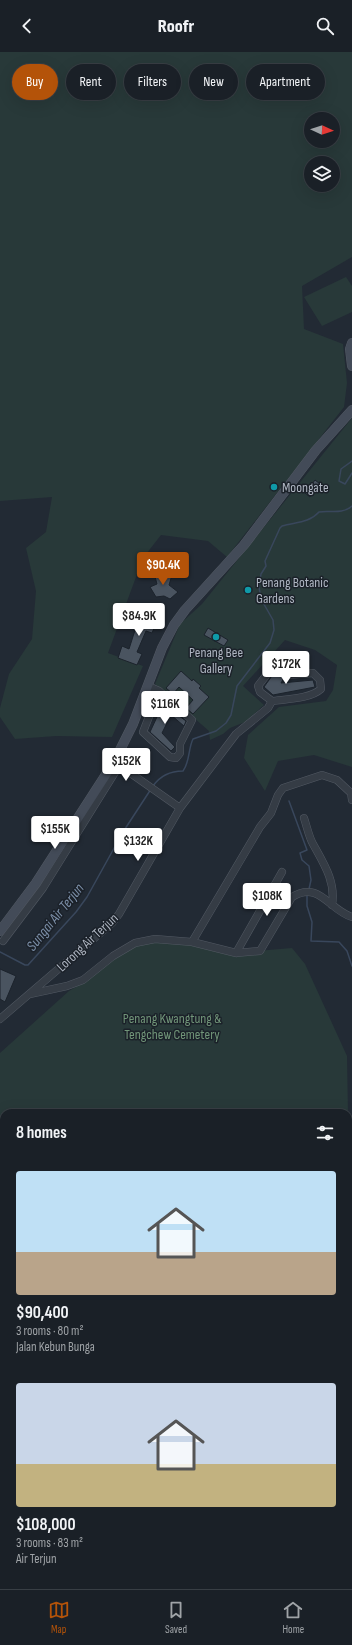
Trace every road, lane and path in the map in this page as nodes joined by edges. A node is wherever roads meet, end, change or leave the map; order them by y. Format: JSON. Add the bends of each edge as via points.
{"nodes":[{"id":1,"x":352,"y":343,"type":"edge"},
{"id":2,"x":352,"y":366,"type":"edge"},
{"id":3,"x":352,"y":410,"type":"edge"},
{"id":4,"x":148,"y":686,"type":"junction"},
{"id":5,"x":159,"y":691,"type":"junction"},
{"id":6,"x":272,"y":700,"type":"junction"},
{"id":7,"x":116,"y":764,"type":"junction"},
{"id":8,"x":352,"y":800,"type":"edge"},
{"id":9,"x":180,"y":808,"type":"junction"},
{"id":10,"x":304,"y":818,"type":"dead end"},
{"id":11,"x":282,"y":872,"type":"dead end"},
{"id":12,"x":332,"y":905,"type":"junction"},
{"id":13,"x":352,"y":917,"type":"edge"},
{"id":14,"x":4,"y":928,"type":"edge"},
{"id":15,"x":3,"y":942,"type":"dead end"},
{"id":16,"x":192,"y":942,"type":"junction"},
{"id":17,"x":236,"y":953,"type":"junction"},
{"id":18,"x":30,"y":994,"type":"junction"},
{"id":19,"x":0,"y":1019,"type":"edge"}],
"edges":[{"from":1,"to":2,"type":"street"},
{"from":3,"to":4,"type":"street","via":[[316,450],[244,545],[185,610],[162,648]]},
{"from":4,"to":5,"type":"street"},
{"from":4,"to":7,"type":"street"},
{"from":5,"to":5,"type":"street","via":[[142,731],[170,757],[176,758],[192,718]]},
{"from":6,"to":6,"type":"street","via":[[316,693],[322,687],[320,680],[313,673],[288,675],[277,667],[273,668],[259,683],[258,688]]},
{"from":6,"to":9,"type":"street","name":"Lorong Air Terjun","via":[[268,708],[236,734]]},
{"from":7,"to":9,"type":"street"},
{"from":7,"to":14,"type":"street"},
{"from":8,"to":16,"type":"street","via":[[351,793],[337,780],[322,775],[283,788],[271,813],[260,827]]},
{"from":9,"to":18,"type":"street","name":"Lorong Air Terjun","via":[[112,923]]},
{"from":10,"to":12,"type":"street","via":[[312,843],[332,883]]},
{"from":11,"to":17,"type":"street"},
{"from":12,"to":13,"type":"street","via":[[344,915]]},
{"from":12,"to":17,"type":"street","via":[[321,896],[299,892],[292,897],[260,951]]},
{"from":14,"to":15,"type":"street"},
{"from":16,"to":17,"type":"street"},
{"from":16,"to":18,"type":"street","via":[[155,939],[135,943],[113,956],[83,980]]},
{"from":18,"to":19,"type":"street","name":"Lorong Air Terjun"}]}
